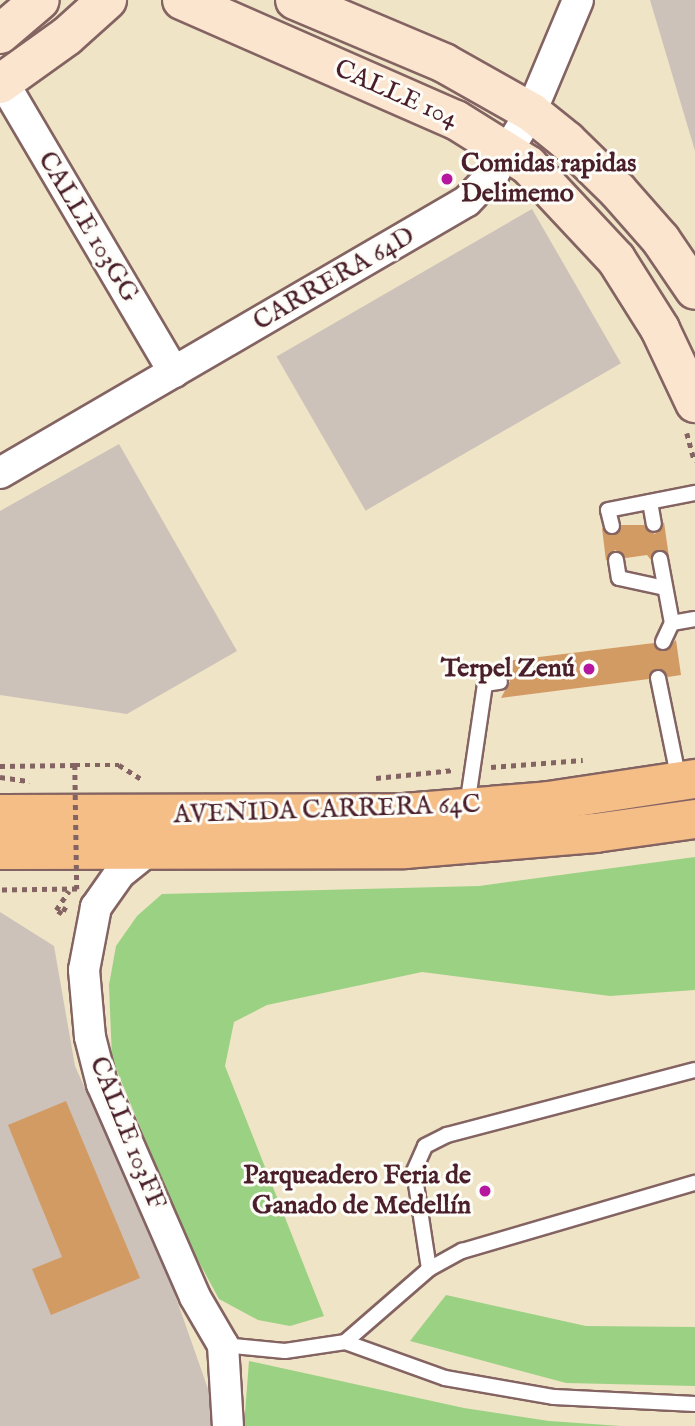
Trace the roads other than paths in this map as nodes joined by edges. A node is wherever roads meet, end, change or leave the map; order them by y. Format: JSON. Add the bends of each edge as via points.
{"nodes":[{"id":1,"x":40,"y":0,"type":"edge"},
{"id":2,"x":107,"y":0,"type":"edge"},
{"id":3,"x":182,"y":0,"type":"edge"},
{"id":4,"x":295,"y":0,"type":"edge"},
{"id":5,"x":578,"y":0,"type":"edge"},
{"id":6,"x":0,"y":34,"type":"edge"},
{"id":7,"x":1,"y":83,"type":"edge"},
{"id":8,"x":531,"y":112,"type":"junction"},
{"id":9,"x":508,"y":151,"type":"junction"},
{"id":10,"x":695,"y":290,"type":"edge"},
{"id":11,"x":174,"y":372,"type":"junction"},
{"id":12,"x":695,"y":403,"type":"edge"},
{"id":13,"x":3,"y":466,"type":"edge"},
{"id":14,"x":695,"y":493,"type":"edge"},
{"id":15,"x":650,"y":502,"type":"junction"},
{"id":16,"x":654,"y":524,"type":"dead end"},
{"id":17,"x":612,"y":526,"type":"dead end"},
{"id":18,"x":660,"y":559,"type":"dead end"},
{"id":19,"x":616,"y":560,"type":"dead end"},
{"id":20,"x":665,"y":588,"type":"junction"},
{"id":21,"x":695,"y":619,"type":"edge"},
{"id":22,"x":672,"y":623,"type":"junction"},
{"id":23,"x":663,"y":642,"type":"dead end"},
{"id":24,"x":658,"y":678,"type":"dead end"},
{"id":25,"x":500,"y":682,"type":"dead end"},
{"id":26,"x":687,"y":780,"type":"edge"},
{"id":27,"x":467,"y":808,"type":"junction"},
{"id":28,"x":0,"y":814,"type":"edge"},
{"id":29,"x":695,"y":818,"type":"edge"},
{"id":30,"x":150,"y":849,"type":"junction"},
{"id":31,"x":0,"y":850,"type":"edge"},
{"id":32,"x":695,"y":1070,"type":"edge"},
{"id":33,"x":695,"y":1183,"type":"edge"},
{"id":34,"x":429,"y":1269,"type":"junction"},
{"id":35,"x":345,"y":1342,"type":"junction"},
{"id":36,"x":223,"y":1345,"type":"junction"},
{"id":37,"x":695,"y":1404,"type":"edge"},
{"id":38,"x":228,"y":1426,"type":"edge"}],
"edges":[{"from":1,"to":6,"type":"main road"},
{"from":2,"to":7,"type":"main road","via":[[67,36]]},
{"from":3,"to":9,"type":"main road","name":"CALLE 104","via":[[456,120]]},
{"from":4,"to":8,"type":"main road","name":"CALLE 104","via":[[444,63]]},
{"from":5,"to":8,"type":"street","name":"CARRERA 64D"},
{"from":7,"to":11,"type":"street","name":"CALLE 103GG"},
{"from":8,"to":9,"type":"street","name":"CARRERA 64D"},
{"from":8,"to":10,"type":"main road","name":"CALLE 104","via":[[618,191],[661,240]]},
{"from":9,"to":11,"type":"street","name":"CARRERA 64D","via":[[467,201]]},
{"from":9,"to":12,"type":"main road","name":"CALLE 104","via":[[543,178],[616,259],[660,329]]},
{"from":11,"to":13,"type":"street","name":"CARRERA 64D"},
{"from":14,"to":15,"type":"lane"},
{"from":15,"to":16,"type":"lane"},
{"from":15,"to":17,"type":"lane","via":[[608,510]]},
{"from":18,"to":20,"type":"lane"},
{"from":19,"to":20,"type":"lane","via":[[619,578]]},
{"from":20,"to":22,"type":"lane"},
{"from":21,"to":22,"type":"lane"},
{"from":22,"to":23,"type":"lane"},
{"from":24,"to":26,"type":"lane"},
{"from":25,"to":27,"type":"lane","via":[[485,684]]},
{"from":26,"to":27,"type":"main road","name":"AVENIDA CARRERA 64C"},
{"from":27,"to":28,"type":"main road","name":"AVENIDA CARRERA 64C","via":[[330,816]]},
{"from":29,"to":30,"type":"main road","name":"AVENIDA CARRERA 64C","via":[[595,834],[439,848]]},
{"from":30,"to":31,"type":"main road","name":"AVENIDA CARRERA 64C"},
{"from":30,"to":36,"type":"street","name":"CALLE 103FF","via":[[120,873],[96,907],[84,970],[90,1037],[103,1084],[195,1297]]},
{"from":32,"to":34,"type":"lane","via":[[447,1135],[425,1146],[414,1171]]},
{"from":33,"to":34,"type":"lane","via":[[483,1244]]},
{"from":34,"to":35,"type":"lane"},
{"from":35,"to":36,"type":"lane","via":[[285,1352]]},
{"from":35,"to":37,"type":"lane","via":[[458,1380],[554,1397]]},
{"from":36,"to":38,"type":"street","name":"CALLE 103FF"}]}
